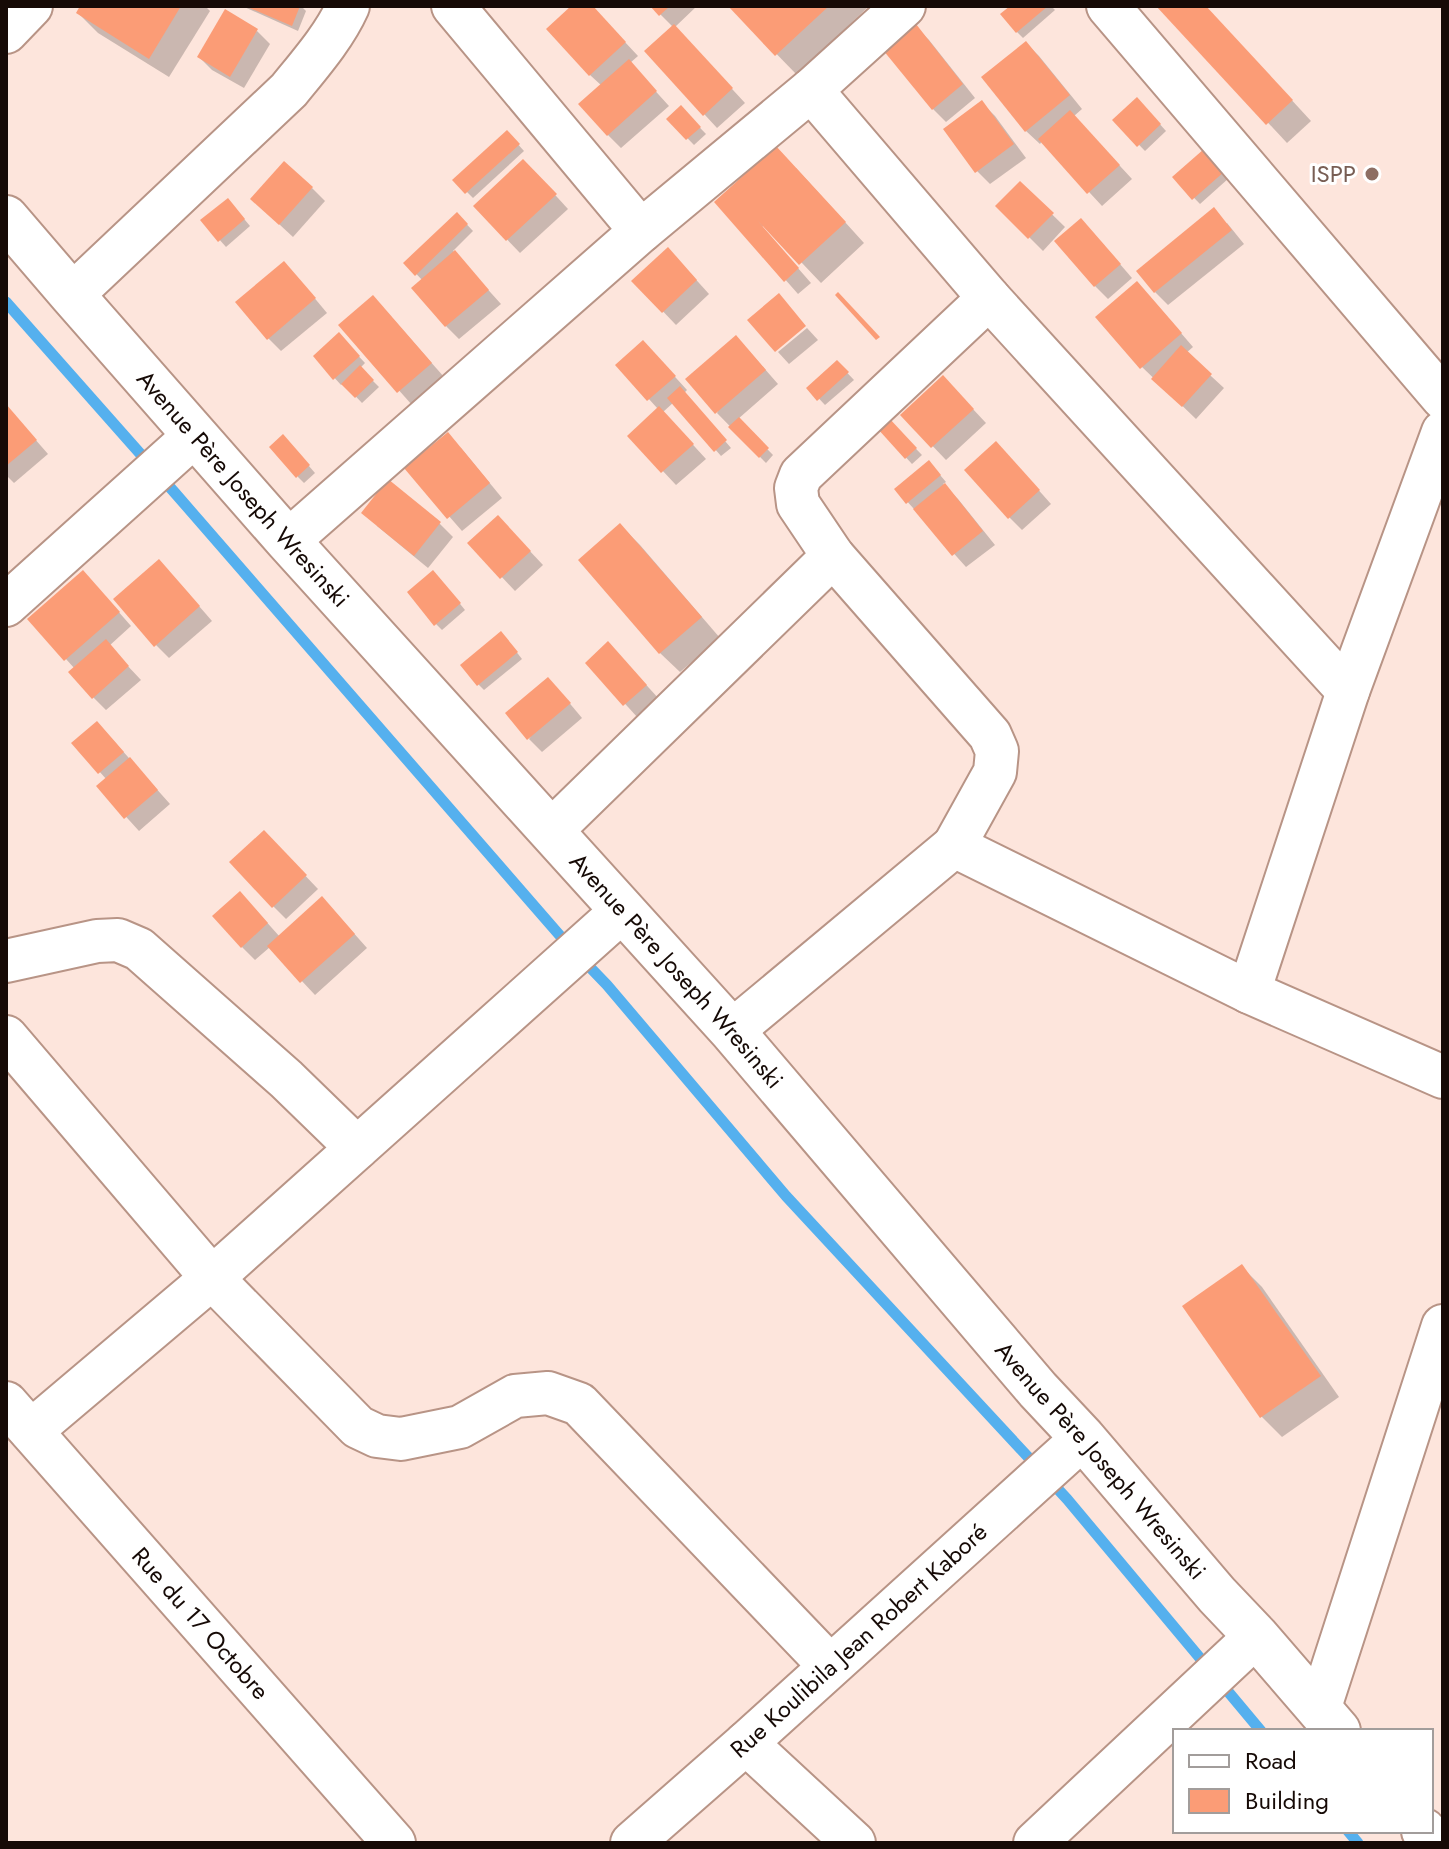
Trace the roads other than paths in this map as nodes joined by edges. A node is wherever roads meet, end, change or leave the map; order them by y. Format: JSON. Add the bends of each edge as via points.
{"nodes":[{"id":1,"x":31,"y":6,"type":"edge"},
{"id":2,"x":348,"y":6,"type":"edge"},
{"id":3,"x":453,"y":6,"type":"edge"},
{"id":4,"x":904,"y":6,"type":"edge"},
{"id":5,"x":1108,"y":6,"type":"edge"},
{"id":6,"x":6,"y":32,"type":"edge"},
{"id":7,"x":811,"y":90,"type":"junction"},
{"id":8,"x":6,"y":218,"type":"edge"},
{"id":9,"x":641,"y":231,"type":"junction"},
{"id":10,"x":72,"y":295,"type":"junction"},
{"id":11,"x":989,"y":298,"type":"junction"},
{"id":12,"x":1443,"y":398,"type":"edge"},
{"id":13,"x":1443,"y":432,"type":"edge"},
{"id":14,"x":169,"y":459,"type":"junction"},
{"id":15,"x":288,"y":541,"type":"junction"},
{"id":16,"x":833,"y":556,"type":"junction"},
{"id":17,"x":6,"y":605,"type":"edge"},
{"id":18,"x":1348,"y":691,"type":"junction"},
{"id":19,"x":551,"y":831,"type":"junction"},
{"id":20,"x":954,"y":846,"type":"junction"},
{"id":21,"x":622,"y":911,"type":"junction"},
{"id":22,"x":6,"y":961,"type":"edge"},
{"id":23,"x":1249,"y":992,"type":"junction"},
{"id":24,"x":732,"y":1031,"type":"junction"},
{"id":25,"x":6,"y":1037,"type":"edge"},
{"id":26,"x":1443,"y":1077,"type":"edge"},
{"id":27,"x":357,"y":1148,"type":"junction"},
{"id":28,"x":212,"y":1278,"type":"junction"},
{"id":29,"x":1443,"y":1326,"type":"edge"},
{"id":30,"x":18,"y":1417,"type":"edge"},
{"id":31,"x":1056,"y":1462,"type":"junction"},
{"id":32,"x":1229,"y":1662,"type":"junction"},
{"id":33,"x":829,"y":1665,"type":"junction"},
{"id":34,"x":1328,"y":1720,"type":"edge"},
{"id":35,"x":746,"y":1743,"type":"junction"},
{"id":36,"x":394,"y":1843,"type":"edge"},
{"id":37,"x":632,"y":1843,"type":"edge"},
{"id":38,"x":854,"y":1843,"type":"edge"},
{"id":39,"x":1035,"y":1843,"type":"edge"}],
"edges":[{"from":1,"to":6,"type":"street"},
{"from":2,"to":10,"type":"street","via":[[289,90]]},
{"from":3,"to":9,"type":"street"},
{"from":4,"to":7,"type":"street"},
{"from":5,"to":12,"type":"street"},
{"from":7,"to":9,"type":"street"},
{"from":7,"to":11,"type":"street"},
{"from":8,"to":10,"type":"street","name":"Avenue Père Joseph Wresinski"},
{"from":9,"to":15,"type":"street"},
{"from":10,"to":14,"type":"street","name":"Avenue Père Joseph Wresinski"},
{"from":11,"to":16,"type":"street","via":[[801,475],[798,504]]},
{"from":11,"to":18,"type":"street"},
{"from":13,"to":18,"type":"street"},
{"from":14,"to":15,"type":"street","name":"Avenue Père Joseph Wresinski"},
{"from":14,"to":17,"type":"street"},
{"from":15,"to":19,"type":"street","name":"Avenue Père Joseph Wresinski"},
{"from":16,"to":19,"type":"street"},
{"from":16,"to":20,"type":"street","via":[[990,735],[997,751],[995,772]]},
{"from":18,"to":23,"type":"street"},
{"from":19,"to":21,"type":"street","name":"Avenue Père Joseph Wresinski"},
{"from":20,"to":23,"type":"street"},
{"from":20,"to":24,"type":"street"},
{"from":21,"to":24,"type":"street","name":"Avenue Père Joseph Wresinski"},
{"from":21,"to":27,"type":"street"},
{"from":22,"to":27,"type":"street","via":[[97,941],[118,940],[139,949]]},
{"from":23,"to":26,"type":"street"},
{"from":24,"to":31,"type":"street","name":"Avenue Père Joseph Wresinski","via":[[1028,1378]]},
{"from":25,"to":28,"type":"street"},
{"from":27,"to":28,"type":"street"},
{"from":28,"to":30,"type":"street"},
{"from":28,"to":33,"type":"street","via":[[358,1427],[377,1436],[401,1439],[460,1427],[515,1396],[548,1393],[579,1404]]},
{"from":29,"to":34,"type":"street"},
{"from":30,"to":36,"type":"street","name":"Rue du 17 Octobre"},
{"from":31,"to":32,"type":"street","name":"Avenue Père Joseph Wresinski","via":[[1217,1595]]},
{"from":31,"to":33,"type":"street","name":"Rue Koulibila Jean Robert Kaboré"},
{"from":32,"to":34,"type":"street","name":"Avenue Père Joseph Wresinski"},
{"from":32,"to":39,"type":"street"},
{"from":33,"to":35,"type":"street","name":"Rue Koulibila Jean Robert Kaboré"},
{"from":35,"to":37,"type":"street","name":"Rue Koulibila Jean Robert Kaboré"},
{"from":35,"to":38,"type":"street"}]}
